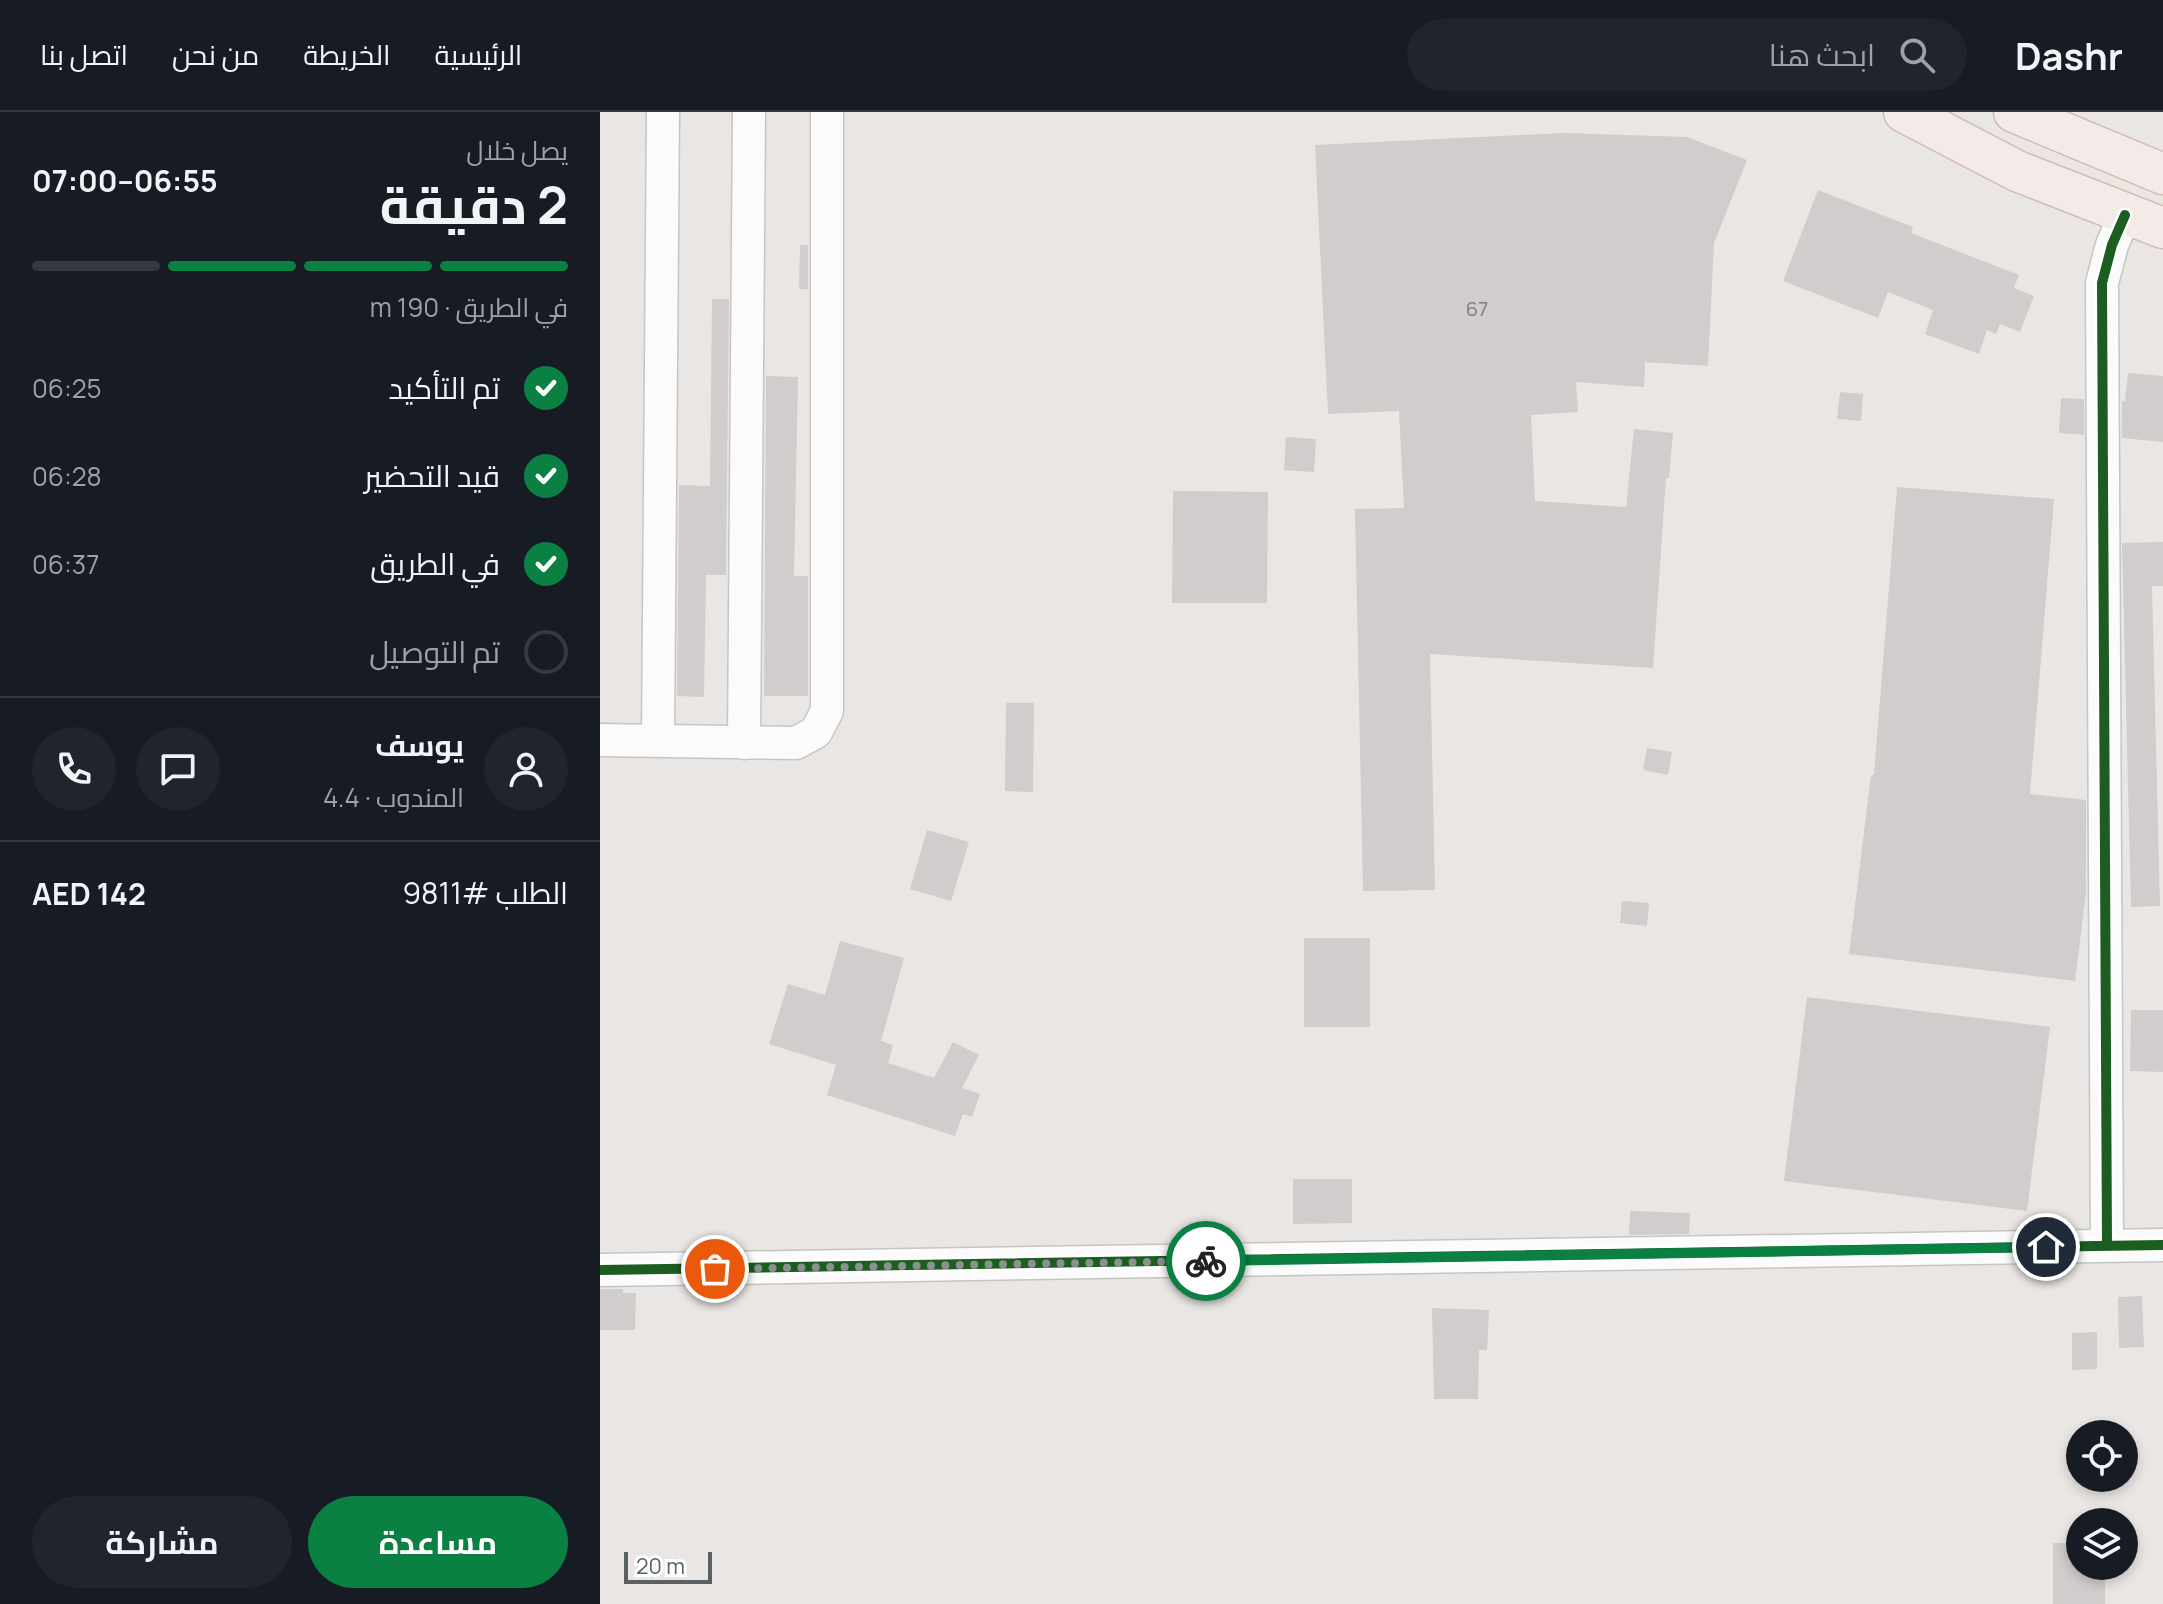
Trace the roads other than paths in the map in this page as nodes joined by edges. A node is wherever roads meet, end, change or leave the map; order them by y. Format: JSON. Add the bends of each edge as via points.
{"nodes":[{"id":1,"x":663,"y":112,"type":"edge"},
{"id":2,"x":749,"y":112,"type":"edge"},
{"id":3,"x":827,"y":112,"type":"edge"},
{"id":4,"x":1904,"y":112,"type":"edge"},
{"id":5,"x":2014,"y":112,"type":"edge"},
{"id":6,"x":2163,"y":174,"type":"edge"},
{"id":7,"x":2125,"y":215,"type":"junction"},
{"id":8,"x":2163,"y":228,"type":"edge"},
{"id":9,"x":600,"y":740,"type":"edge"},
{"id":10,"x":658,"y":741,"type":"junction"},
{"id":11,"x":744,"y":743,"type":"junction"},
{"id":12,"x":2163,"y":1245,"type":"edge"},
{"id":13,"x":2107,"y":1246,"type":"junction"},
{"id":14,"x":600,"y":1270,"type":"edge"}],
"edges":[{"from":1,"to":10,"type":"street"},
{"from":2,"to":11,"type":"street"},
{"from":3,"to":11,"type":"street","via":[[827,711],[816,732],[796,743]]},
{"from":4,"to":7,"type":"main road","via":[[2017,171]]},
{"from":5,"to":6,"type":"main road"},
{"from":7,"to":8,"type":"main road"},
{"from":7,"to":13,"type":"street","via":[[2102,283],[2101,326]]},
{"from":9,"to":10,"type":"street"},
{"from":10,"to":11,"type":"street"},
{"from":12,"to":13,"type":"street"},
{"from":13,"to":14,"type":"street"}]}
